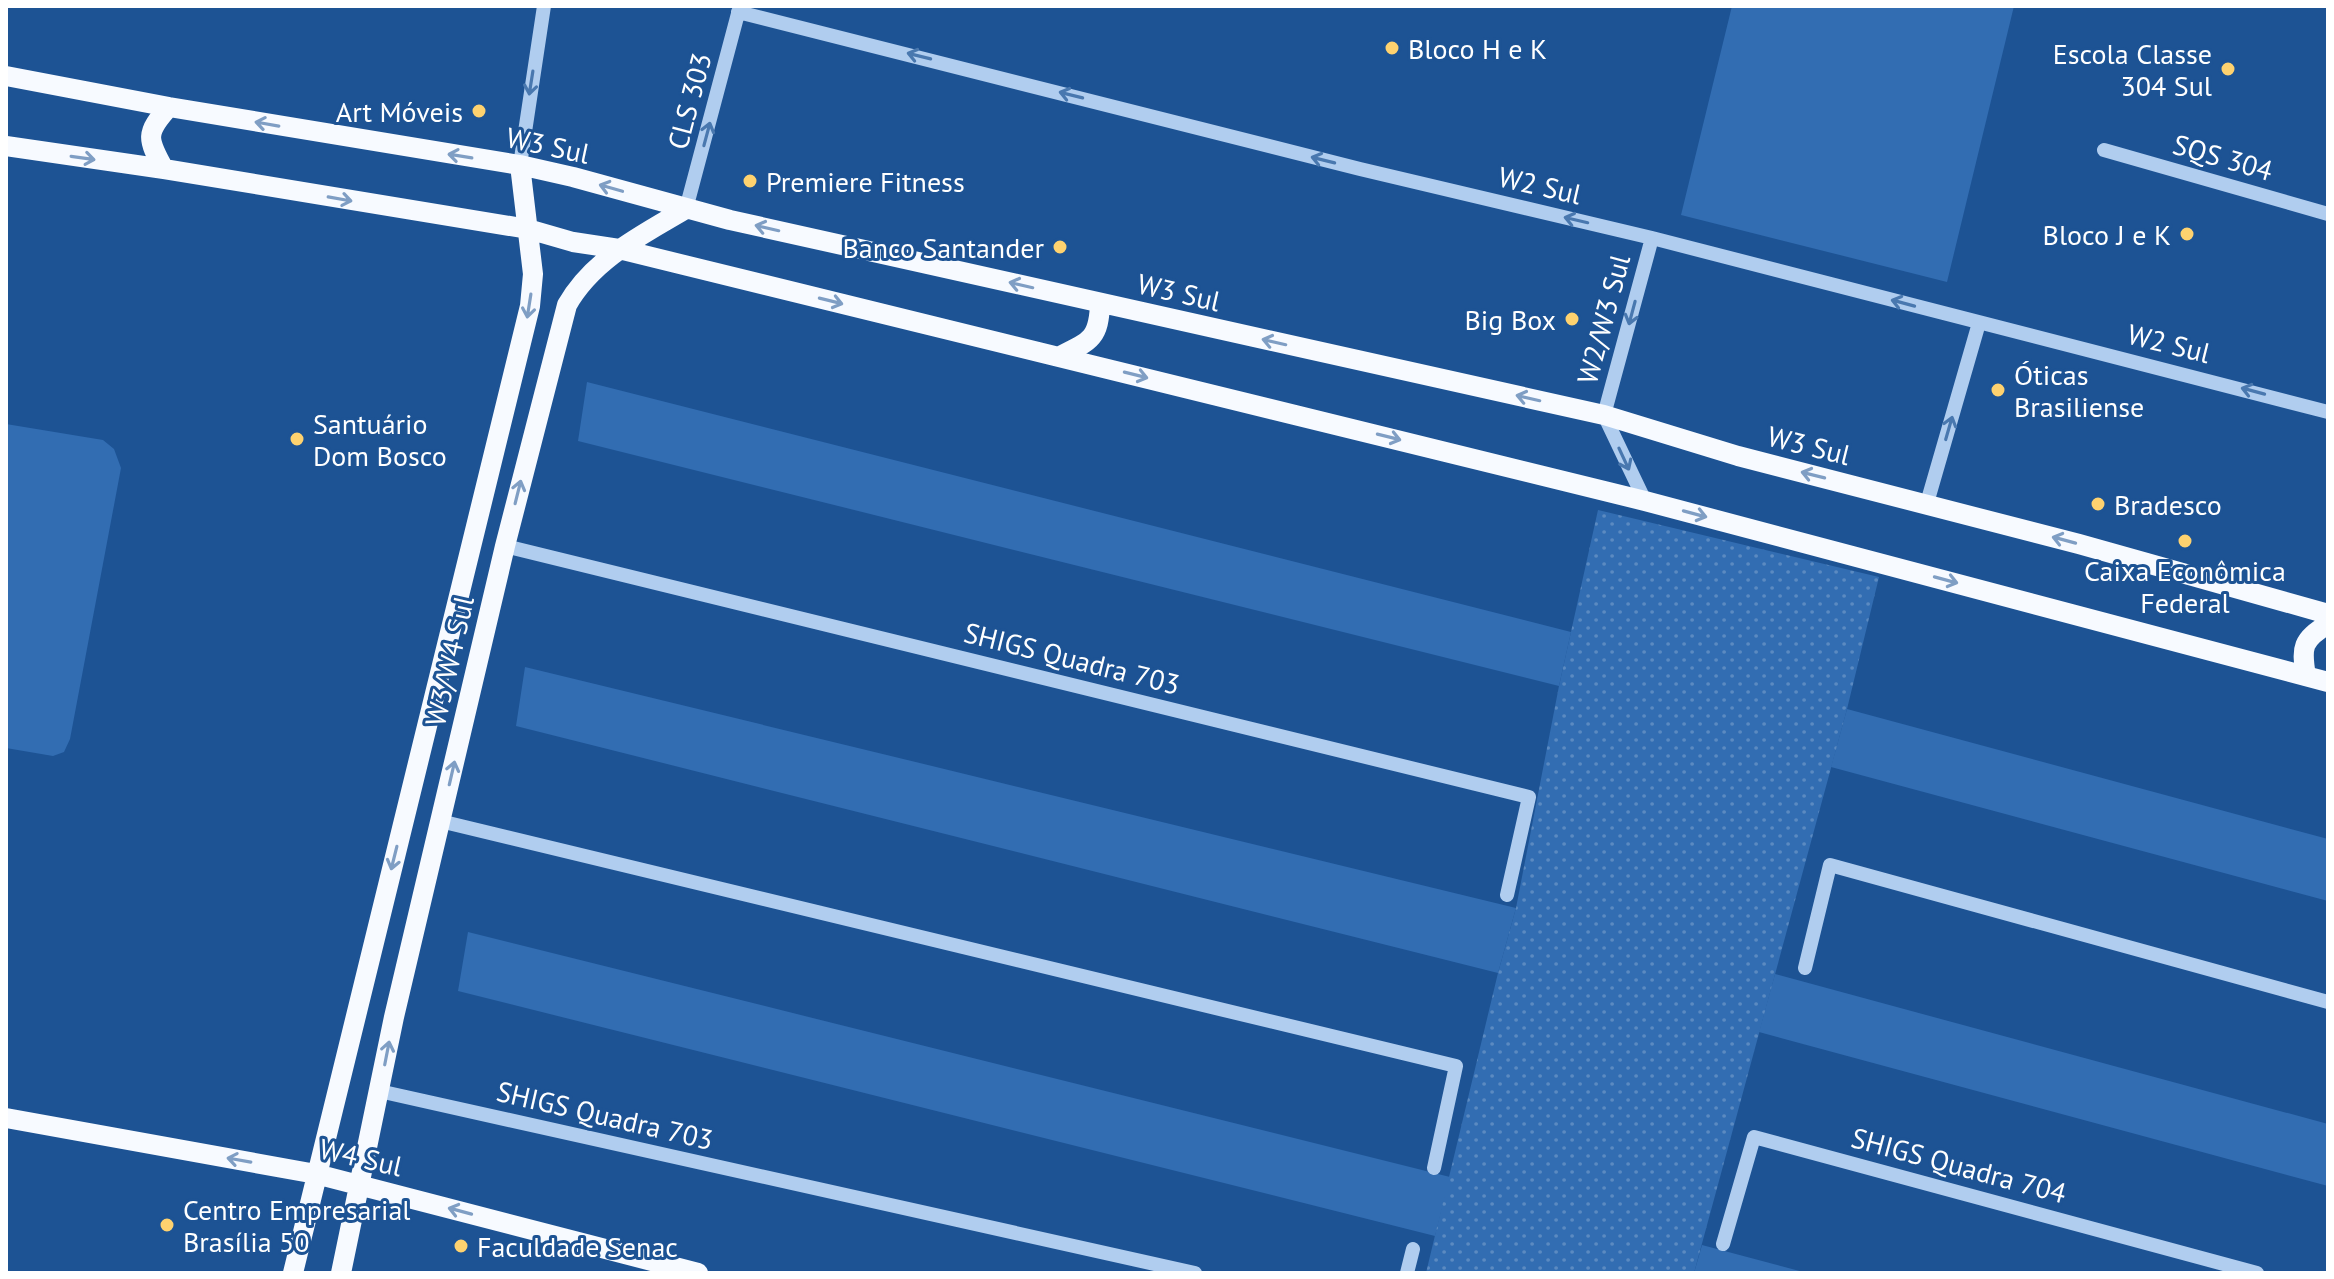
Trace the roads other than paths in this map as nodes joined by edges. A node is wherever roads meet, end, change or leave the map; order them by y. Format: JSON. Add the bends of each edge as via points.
{"nodes":[{"id":1,"x":544,"y":6,"type":"edge"},
{"id":2,"x":739,"y":9,"type":"edge"},
{"id":3,"x":6,"y":76,"type":"edge"},
{"id":4,"x":169,"y":107,"type":"junction"},
{"id":5,"x":6,"y":146,"type":"edge"},
{"id":6,"x":2104,"y":150,"type":"dead end"},
{"id":7,"x":520,"y":165,"type":"junction"},
{"id":8,"x":164,"y":169,"type":"junction"},
{"id":9,"x":686,"y":209,"type":"junction"},
{"id":10,"x":2328,"y":214,"type":"edge"},
{"id":11,"x":528,"y":229,"type":"junction"},
{"id":12,"x":1652,"y":238,"type":"junction"},
{"id":13,"x":619,"y":249,"type":"junction"},
{"id":14,"x":1100,"y":303,"type":"junction"},
{"id":15,"x":1979,"y":323,"type":"junction"},
{"id":16,"x":1060,"y":356,"type":"junction"},
{"id":17,"x":2328,"y":412,"type":"edge"},
{"id":18,"x":1604,"y":415,"type":"junction"},
{"id":19,"x":503,"y":419,"type":"junction"},
{"id":20,"x":534,"y":427,"type":"junction"},
{"id":21,"x":1645,"y":501,"type":"junction"},
{"id":22,"x":1927,"y":503,"type":"junction"},
{"id":23,"x":505,"y":546,"type":"junction"},
{"id":24,"x":2328,"y":614,"type":"edge"},
{"id":25,"x":2328,"y":624,"type":"edge"},
{"id":26,"x":2306,"y":676,"type":"junction"},
{"id":27,"x":440,"y":677,"type":"junction"},
{"id":28,"x":2328,"y":682,"type":"edge"},
{"id":29,"x":472,"y":685,"type":"junction"},
{"id":30,"x":440,"y":821,"type":"junction"},
{"id":31,"x":1507,"y":895,"type":"dead end"},
{"id":32,"x":1805,"y":968,"type":"dead end"},
{"id":33,"x":2328,"y":1002,"type":"edge"},
{"id":34,"x":379,"y":1091,"type":"junction"},
{"id":35,"x":6,"y":1118,"type":"edge"},
{"id":36,"x":1434,"y":1168,"type":"dead end"},
{"id":37,"x":316,"y":1174,"type":"junction"},
{"id":38,"x":361,"y":1185,"type":"junction"},
{"id":39,"x":1723,"y":1244,"type":"dead end"},
{"id":40,"x":1413,"y":1249,"type":"dead end"},
{"id":41,"x":293,"y":1273,"type":"edge"},
{"id":42,"x":341,"y":1273,"type":"edge"},
{"id":43,"x":698,"y":1273,"type":"edge"},
{"id":44,"x":1195,"y":1273,"type":"edge"},
{"id":45,"x":1407,"y":1273,"type":"edge"},
{"id":46,"x":2257,"y":1273,"type":"edge"}],
"edges":[{"from":1,"to":7,"type":"street","one_way":true},
{"from":9,"to":2,"type":"street","name":"CLS 303","one_way":true},
{"from":12,"to":2,"type":"street","name":"W2 Sul","one_way":true,"via":[[1360,169]]},
{"from":3,"to":4,"type":"main road","name":"W3 Sul"},
{"from":7,"to":4,"type":"main road","name":"W3 Sul","one_way":true},
{"from":4,"to":8,"type":"main road","via":[[150,136]]},
{"from":5,"to":8,"type":"main road","one_way":true},
{"from":6,"to":10,"type":"street","name":"SQS 304"},
{"from":9,"to":7,"type":"main road","name":"W3 Sul","one_way":true},
{"from":7,"to":11,"type":"main road","name":"W3/W4 Sul"},
{"from":8,"to":11,"type":"main road","one_way":true},
{"from":9,"to":13,"type":"main road","name":"W3/W4 Sul"},
{"from":14,"to":9,"type":"main road","name":"W3 Sul","one_way":true},
{"from":11,"to":13,"type":"main road"},
{"from":11,"to":19,"type":"main road","name":"W3/W4 Sul","one_way":true,"via":[[530,306]]},
{"from":15,"to":12,"type":"street","name":"W2 Sul","one_way":true},
{"from":12,"to":18,"type":"street","name":"W2/W3 Sul","one_way":true},
{"from":13,"to":16,"type":"main road","one_way":true},
{"from":13,"to":20,"type":"main road","name":"W3/W4 Sul","via":[[579,284],[567,305]]},
{"from":14,"to":16,"type":"main road","via":[[1094,336]]},
{"from":18,"to":14,"type":"main road","name":"W3 Sul","one_way":true},
{"from":17,"to":15,"type":"street","name":"W2 Sul","one_way":true},
{"from":22,"to":15,"type":"street","one_way":true},
{"from":16,"to":21,"type":"main road","one_way":true},
{"from":18,"to":21,"type":"street","name":"W2/W3 Sul","one_way":true},
{"from":22,"to":18,"type":"main road","name":"W3 Sul","one_way":true,"via":[[1738,456]]},
{"from":19,"to":20,"type":"main road"},
{"from":19,"to":27,"type":"main road","name":"W3/W4 Sul"},
{"from":23,"to":20,"type":"main road","name":"W3/W4 Sul","one_way":true},
{"from":21,"to":26,"type":"main road","one_way":true},
{"from":24,"to":22,"type":"main road","name":"W3 Sul","one_way":true},
{"from":23,"to":29,"type":"main road","name":"W3/W4 Sul"},
{"from":23,"to":31,"type":"street","name":"SHIGS Quadra 703","via":[[1529,797]]},
{"from":25,"to":26,"type":"main road","via":[[2304,644]]},
{"from":26,"to":28,"type":"main road"},
{"from":27,"to":29,"type":"main road"},
{"from":27,"to":37,"type":"main road","name":"W3/W4 Sul","one_way":true},
{"from":30,"to":29,"type":"main road","name":"W3/W4 Sul","one_way":true},
{"from":34,"to":30,"type":"main road","name":"W3/W4 Sul","one_way":true},
{"from":30,"to":36,"type":"street","via":[[1456,1066]]},
{"from":32,"to":33,"type":"street","via":[[1830,865]]},
{"from":34,"to":38,"type":"main road","name":"W3/W4 Sul"},
{"from":34,"to":44,"type":"street","name":"SHIGS Quadra 703"},
{"from":37,"to":35,"type":"main road","name":"W4 Sul","one_way":true},
{"from":37,"to":38,"type":"main road","name":"W4 Sul"},
{"from":37,"to":41,"type":"main road","name":"W3/W4 Sul"},
{"from":38,"to":42,"type":"main road","name":"W3/W4 Sul"},
{"from":43,"to":38,"type":"main road","name":"W4 Sul","one_way":true},
{"from":39,"to":46,"type":"street","name":"SHIGS Quadra 704","via":[[1754,1137]]},
{"from":40,"to":45,"type":"street"}]}
